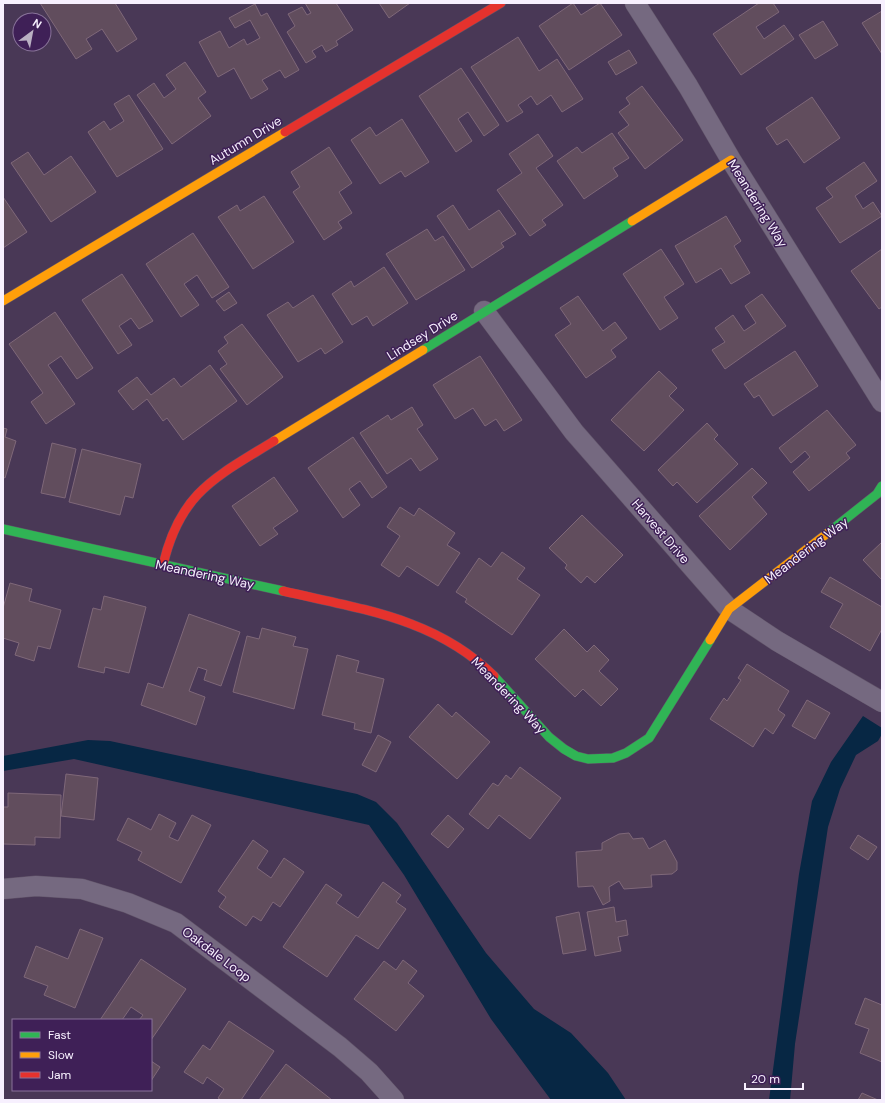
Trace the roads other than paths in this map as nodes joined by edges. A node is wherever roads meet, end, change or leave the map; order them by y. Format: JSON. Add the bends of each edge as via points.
{"nodes":[{"id":1,"x":501,"y":3,"type":"edge"},
{"id":2,"x":635,"y":3,"type":"edge"},
{"id":3,"x":731,"y":160,"type":"junction"},
{"id":4,"x":3,"y":301,"type":"edge"},
{"id":5,"x":484,"y":311,"type":"junction"},
{"id":6,"x":882,"y":402,"type":"edge"},
{"id":7,"x":882,"y":486,"type":"edge"},
{"id":8,"x":3,"y":529,"type":"edge"},
{"id":9,"x":163,"y":565,"type":"junction"},
{"id":10,"x":729,"y":609,"type":"junction"},
{"id":11,"x":882,"y":702,"type":"edge"},
{"id":12,"x":3,"y":889,"type":"edge"},
{"id":13,"x":394,"y":1100,"type":"edge"}],
"edges":[{"from":1,"to":4,"type":"street","name":"Autumn Drive"},
{"from":2,"to":3,"type":"street","name":"Meandering Way"},
{"from":3,"to":5,"type":"street","name":"Lindsey Drive"},
{"from":3,"to":6,"type":"street","name":"Meandering Way"},
{"from":5,"to":9,"type":"street","name":"Lindsey Drive","via":[[214,478],[188,503],[177,520]]},
{"from":5,"to":10,"type":"street","name":"Harvest Drive","via":[[574,432]]},
{"from":7,"to":10,"type":"street","name":"Meandering Way","via":[[877,494]]},
{"from":8,"to":9,"type":"street","name":"Meandering Way"},
{"from":9,"to":10,"type":"street","name":"Meandering Way","via":[[380,613],[450,639],[489,670],[552,740],[584,758],[600,760],[620,757],[637,749],[649,738]]},
{"from":10,"to":11,"type":"street","name":"Harvest Drive","via":[[777,641]]},
{"from":12,"to":13,"type":"street","name":"Oakdale Loop","via":[[36,886],[82,889],[128,903],[176,923],[340,1047],[369,1072]]}]}
